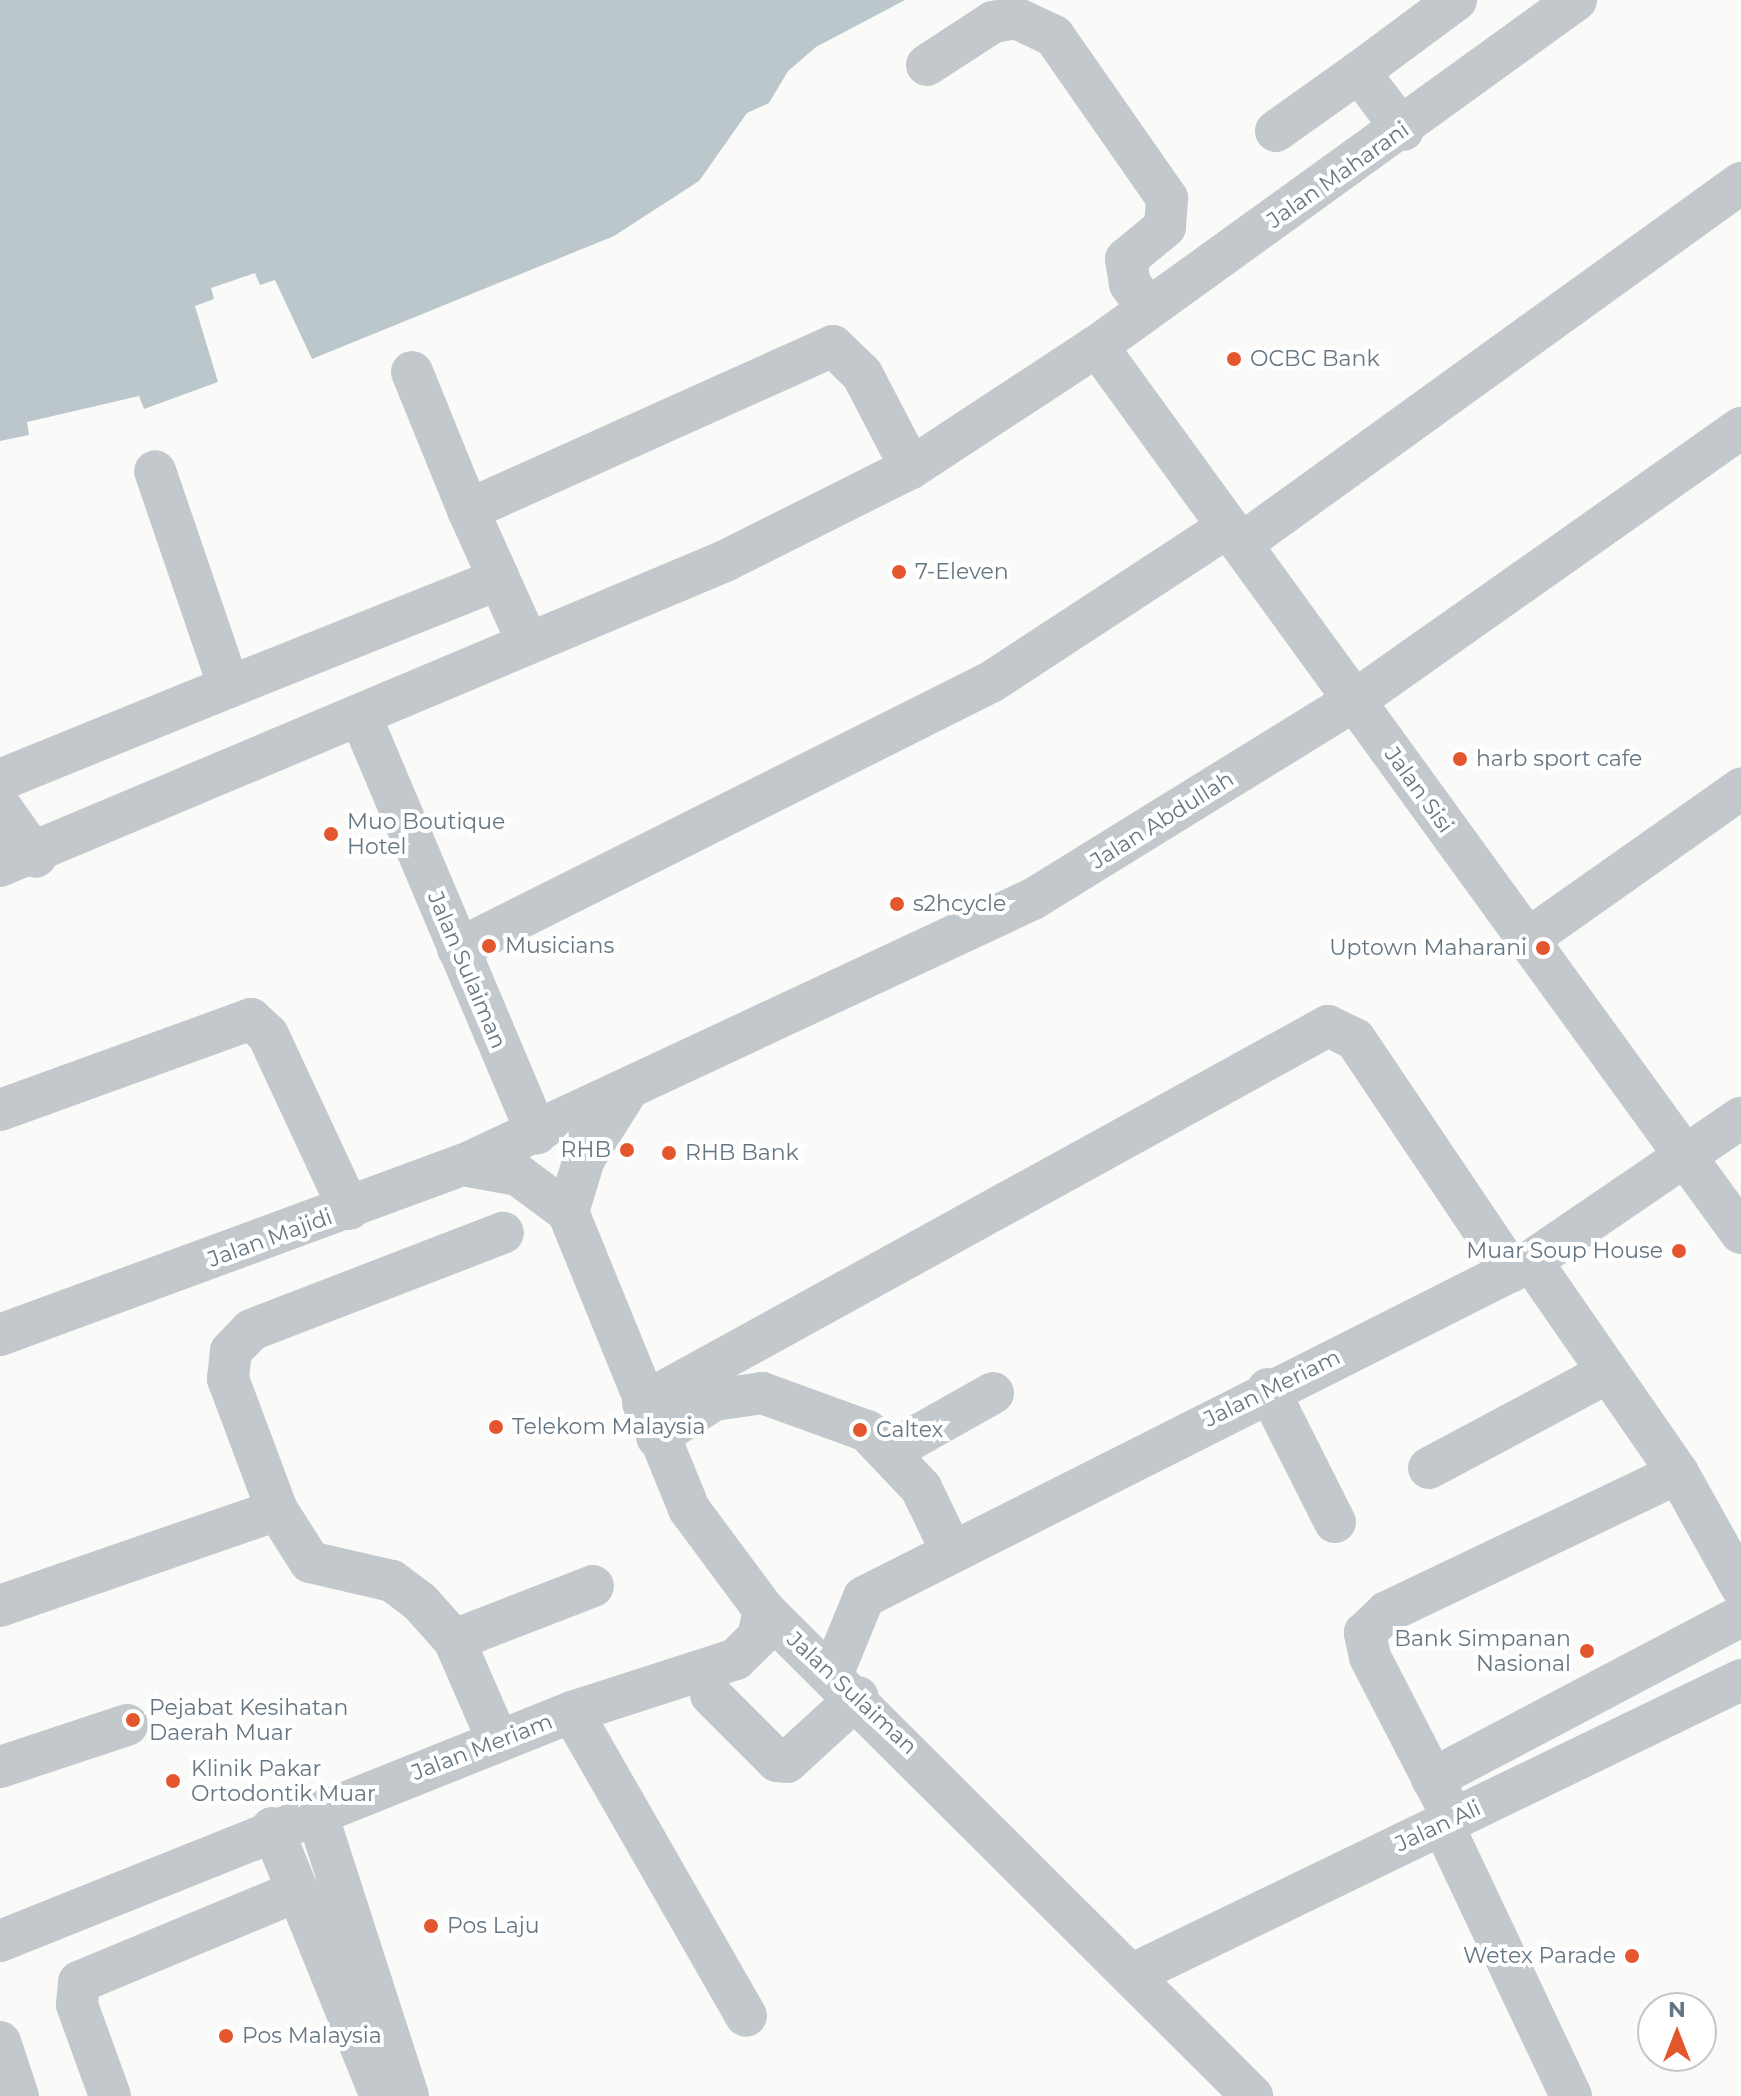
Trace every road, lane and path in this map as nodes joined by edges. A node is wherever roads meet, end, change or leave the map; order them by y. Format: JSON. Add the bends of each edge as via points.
{"nodes":[{"id":1,"x":1456,"y":0,"type":"edge"},
{"id":2,"x":1576,"y":0,"type":"edge"},
{"id":3,"x":927,"y":65,"type":"dead end"},
{"id":4,"x":1359,"y":72,"type":"junction"},
{"id":5,"x":1403,"y":130,"type":"junction"},
{"id":6,"x":1276,"y":131,"type":"dead end"},
{"id":7,"x":1741,"y":183,"type":"edge"},
{"id":8,"x":1148,"y":308,"type":"junction"},
{"id":9,"x":1097,"y":346,"type":"junction"},
{"id":10,"x":412,"y":372,"type":"dead end"},
{"id":11,"x":1741,"y":428,"type":"edge"},
{"id":12,"x":911,"y":468,"type":"junction"},
{"id":13,"x":155,"y":471,"type":"dead end"},
{"id":14,"x":468,"y":510,"type":"junction"},
{"id":15,"x":1234,"y":536,"type":"junction"},
{"id":16,"x":499,"y":579,"type":"junction"},
{"id":17,"x":526,"y":639,"type":"junction"},
{"id":18,"x":229,"y":687,"type":"junction"},
{"id":19,"x":1354,"y":701,"type":"junction"},
{"id":20,"x":361,"y":717,"type":"junction"},
{"id":21,"x":0,"y":780,"type":"edge"},
{"id":22,"x":1741,"y":789,"type":"edge"},
{"id":23,"x":0,"y":806,"type":"edge"},
{"id":24,"x":18,"y":861,"type":"edge"},
{"id":25,"x":1528,"y":939,"type":"junction"},
{"id":26,"x":458,"y":949,"type":"junction"},
{"id":27,"x":625,"y":1094,"type":"junction"},
{"id":28,"x":0,"y":1110,"type":"edge"},
{"id":29,"x":1741,"y":1118,"type":"edge"},
{"id":30,"x":537,"y":1133,"type":"junction"},
{"id":31,"x":1687,"y":1158,"type":"junction"},
{"id":32,"x":463,"y":1165,"type":"junction"},
{"id":33,"x":349,"y":1209,"type":"junction"},
{"id":34,"x":568,"y":1212,"type":"junction"},
{"id":35,"x":503,"y":1233,"type":"dead end"},
{"id":36,"x":1741,"y":1233,"type":"edge"},
{"id":37,"x":1521,"y":1266,"type":"junction"},
{"id":38,"x":0,"y":1335,"type":"edge"},
{"id":39,"x":1607,"y":1373,"type":"junction"},
{"id":40,"x":1268,"y":1389,"type":"junction"},
{"id":41,"x":993,"y":1393,"type":"dead end"},
{"id":42,"x":650,"y":1420,"type":"junction"},
{"id":43,"x":892,"y":1450,"type":"junction"},
{"id":44,"x":1429,"y":1468,"type":"dead end"},
{"id":45,"x":1678,"y":1473,"type":"junction"},
{"id":46,"x":277,"y":1510,"type":"junction"},
{"id":47,"x":1335,"y":1522,"type":"dead end"},
{"id":48,"x":951,"y":1550,"type":"junction"},
{"id":49,"x":593,"y":1586,"type":"dead end"},
{"id":50,"x":1741,"y":1586,"type":"edge"},
{"id":51,"x":0,"y":1606,"type":"edge"},
{"id":52,"x":764,"y":1610,"type":"junction"},
{"id":53,"x":1741,"y":1616,"type":"edge"},
{"id":54,"x":454,"y":1640,"type":"junction"},
{"id":55,"x":1741,"y":1680,"type":"edge"},
{"id":56,"x":845,"y":1686,"type":"junction"},
{"id":57,"x":711,"y":1695,"type":"dead end"},
{"id":58,"x":572,"y":1712,"type":"junction"},
{"id":59,"x":127,"y":1725,"type":"dead end"},
{"id":60,"x":498,"y":1741,"type":"junction"},
{"id":61,"x":0,"y":1767,"type":"edge"},
{"id":62,"x":1432,"y":1779,"type":"junction"},
{"id":63,"x":316,"y":1811,"type":"junction"},
{"id":64,"x":1448,"y":1821,"type":"junction"},
{"id":65,"x":272,"y":1828,"type":"junction"},
{"id":66,"x":298,"y":1891,"type":"junction"},
{"id":67,"x":0,"y":1941,"type":"edge"},
{"id":68,"x":1135,"y":1973,"type":"junction"},
{"id":69,"x":746,"y":2016,"type":"dead end"},
{"id":70,"x":0,"y":2042,"type":"edge"},
{"id":71,"x":18,"y":2096,"type":"edge"},
{"id":72,"x":110,"y":2096,"type":"edge"},
{"id":73,"x":379,"y":2096,"type":"edge"},
{"id":74,"x":408,"y":2096,"type":"edge"},
{"id":75,"x":1252,"y":2096,"type":"edge"},
{"id":76,"x":1571,"y":2096,"type":"edge"}],
"edges":[{"from":1,"to":4,"type":"street"},
{"from":2,"to":5,"type":"street","name":"Jalan Maharani"},
{"from":3,"to":8,"type":"street","via":[[993,22],[1016,18],[1054,36],[1167,198],[1165,227],[1126,259],[1130,284]]},
{"from":4,"to":5,"type":"street"},
{"from":4,"to":6,"type":"street"},
{"from":5,"to":8,"type":"street","name":"Jalan Maharani"},
{"from":7,"to":15,"type":"street"},
{"from":8,"to":9,"type":"street","name":"Jalan Maharani"},
{"from":9,"to":12,"type":"street","name":"Jalan Maharani"},
{"from":9,"to":15,"type":"street","name":"Jalan Sisi"},
{"from":10,"to":14,"type":"street"},
{"from":11,"to":19,"type":"street","name":"Jalan Abdullah"},
{"from":12,"to":14,"type":"street","via":[[862,374],[833,346]]},
{"from":12,"to":17,"type":"street","name":"Jalan Maharani","via":[[725,561]]},
{"from":13,"to":18,"type":"street"},
{"from":14,"to":16,"type":"street"},
{"from":15,"to":19,"type":"street","name":"Jalan Sisi"},
{"from":15,"to":26,"type":"street","via":[[991,682]]},
{"from":16,"to":17,"type":"street"},
{"from":16,"to":18,"type":"street"},
{"from":17,"to":20,"type":"street","name":"Jalan Maharani"},
{"from":18,"to":21,"type":"street"},
{"from":19,"to":25,"type":"street","name":"Jalan Sisi"},
{"from":19,"to":27,"type":"street","name":"Jalan Abdullah","via":[[1033,899]]},
{"from":20,"to":24,"type":"street","name":"Jalan Maharani"},
{"from":20,"to":26,"type":"street","name":"Jalan Sulaiman"},
{"from":22,"to":25,"type":"street"},
{"from":23,"to":24,"type":"street"},
{"from":25,"to":31,"type":"street","name":"Jalan Sisi"},
{"from":26,"to":30,"type":"street","name":"Jalan Sulaiman"},
{"from":27,"to":30,"type":"street","name":"Jalan Abdullah"},
{"from":27,"to":34,"type":"street","via":[[584,1159]]},
{"from":28,"to":33,"type":"street","via":[[251,1019],[268,1035]]},
{"from":29,"to":31,"type":"street","name":"Jalan Meriam"},
{"from":30,"to":32,"type":"street","name":"Jalan Majidi"},
{"from":31,"to":36,"type":"street","name":"Jalan Sisi"},
{"from":31,"to":37,"type":"street","name":"Jalan Meriam"},
{"from":32,"to":33,"type":"street","name":"Jalan Majidi"},
{"from":32,"to":34,"type":"street","via":[[518,1175]]},
{"from":33,"to":38,"type":"street","name":"Jalan Majidi"},
{"from":34,"to":42,"type":"street","name":"Jalan Sulaiman"},
{"from":35,"to":46,"type":"street","via":[[251,1330],[231,1351],[228,1379]]},
{"from":37,"to":39,"type":"street"},
{"from":37,"to":40,"type":"street","name":"Jalan Meriam"},
{"from":37,"to":42,"type":"street","via":[[1355,1039],[1328,1026]]},
{"from":39,"to":44,"type":"street"},
{"from":39,"to":45,"type":"street"},
{"from":40,"to":47,"type":"street"},
{"from":40,"to":48,"type":"street","name":"Jalan Meriam"},
{"from":41,"to":43,"type":"street"},
{"from":42,"to":43,"type":"street","via":[[714,1400],[762,1393],[867,1431]]},
{"from":42,"to":52,"type":"street","name":"Jalan Sulaiman","via":[[717,1555]]},
{"from":43,"to":48,"type":"street"},
{"from":45,"to":50,"type":"street"},
{"from":45,"to":62,"type":"street","via":[[1387,1612],[1365,1633],[1370,1657]]},
{"from":46,"to":51,"type":"street"},
{"from":46,"to":54,"type":"street","via":[[310,1562],[392,1581]]},
{"from":48,"to":56,"type":"street","name":"Jalan Meriam","via":[[864,1597]]},
{"from":49,"to":54,"type":"street"},
{"from":52,"to":56,"type":"street","name":"Jalan Sulaiman"},
{"from":52,"to":58,"type":"street","name":"Jalan Meriam","via":[[758,1637],[736,1659]]},
{"from":53,"to":62,"type":"street"},
{"from":54,"to":60,"type":"street"},
{"from":55,"to":64,"type":"street","name":"Jalan Ali"},
{"from":56,"to":57,"type":"street","via":[[787,1762],[777,1761]]},
{"from":56,"to":68,"type":"street","name":"Jalan Sulaiman"},
{"from":58,"to":60,"type":"street","name":"Jalan Meriam"},
{"from":58,"to":69,"type":"street"},
{"from":59,"to":61,"type":"street"},
{"from":60,"to":63,"type":"street","name":"Jalan Meriam"},
{"from":62,"to":64,"type":"street"},
{"from":63,"to":65,"type":"street","name":"Jalan Meriam"},
{"from":63,"to":74,"type":"street"},
{"from":64,"to":68,"type":"street","name":"Jalan Ali"},
{"from":64,"to":76,"type":"street"},
{"from":65,"to":66,"type":"street"},
{"from":65,"to":67,"type":"street","name":"Jalan Meriam"},
{"from":66,"to":72,"type":"street","via":[[79,1982],[77,2005]]},
{"from":66,"to":73,"type":"street"},
{"from":68,"to":75,"type":"street","name":"Jalan Sulaiman"},
{"from":70,"to":71,"type":"street"}]}
